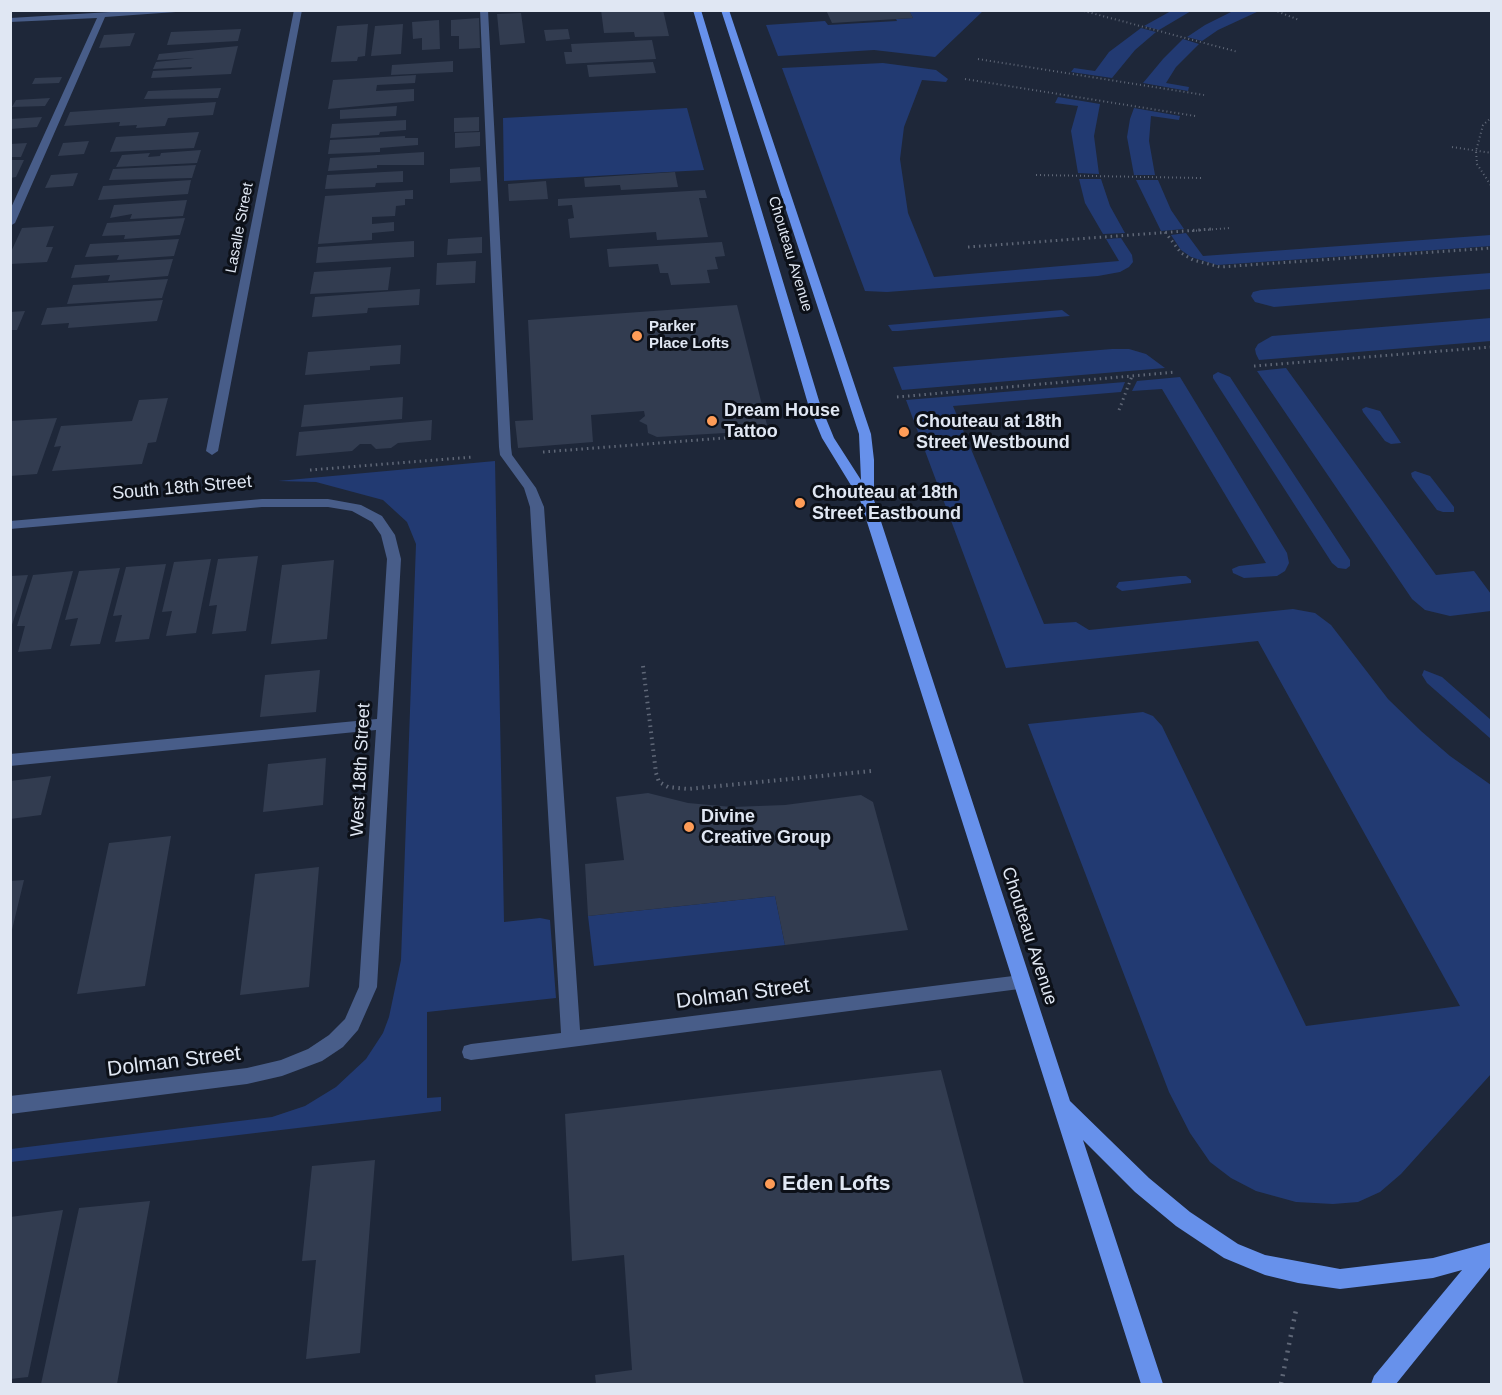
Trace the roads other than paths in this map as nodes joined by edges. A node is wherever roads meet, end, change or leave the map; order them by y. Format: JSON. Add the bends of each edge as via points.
{"nodes":[{"id":1,"x":200,"y":10,"type":"edge"},
{"id":2,"x":298,"y":10,"type":"edge"},
{"id":3,"x":484,"y":10,"type":"edge"},
{"id":4,"x":697,"y":10,"type":"edge"},
{"id":5,"x":725,"y":10,"type":"edge"},
{"id":6,"x":102,"y":16,"type":"junction"},
{"id":7,"x":10,"y":20,"type":"edge"},
{"id":8,"x":10,"y":223,"type":"edge"},
{"id":9,"x":212,"y":451,"type":"dead end"},
{"id":10,"x":867,"y":500,"type":"junction"},
{"id":11,"x":356,"y":508,"type":"joint"},
{"id":12,"x":10,"y":525,"type":"edge"},
{"id":13,"x":383,"y":724,"type":"junction"},
{"id":14,"x":10,"y":760,"type":"edge"},
{"id":15,"x":1021,"y":982,"type":"junction"},
{"id":16,"x":571,"y":1038,"type":"junction"},
{"id":17,"x":336,"y":1041,"type":"joint"},
{"id":18,"x":471,"y":1052,"type":"dead end"},
{"id":19,"x":10,"y":1104,"type":"edge"},
{"id":20,"x":1060,"y":1104,"type":"junction"},
{"id":21,"x":1491,"y":1250,"type":"edge"},
{"id":22,"x":1152,"y":1384,"type":"edge"},
{"id":23,"x":1382,"y":1384,"type":"edge"}],
"edges":[{"from":1,"to":6,"type":"street"},
{"from":2,"to":9,"type":"street","name":"Lasalle Street"},
{"from":3,"to":16,"type":"street","via":[[505,447],[537,507]]},
{"from":4,"to":10,"type":"main road","name":"Chouteau Avenue","via":[[818,414],[828,438]]},
{"from":5,"to":10,"type":"main road","name":"Chouteau Avenue","via":[[865,434]]},
{"from":6,"to":7,"type":"street"},
{"from":6,"to":8,"type":"street"},
{"from":10,"to":15,"type":"main road","name":"Chouteau Avenue"},
{"from":11,"to":12,"type":"street","name":"South 18th Street","via":[[291,502]]},
{"from":11,"to":13,"type":"street","name":"West 18th Street","via":[[377,519],[388,535],[394,559]]},
{"from":13,"to":14,"type":"street"},
{"from":13,"to":17,"type":"street","name":"West 18th Street","via":[[368,987],[352,1024]]},
{"from":15,"to":16,"type":"street","name":"Dolman Street"},
{"from":15,"to":20,"type":"main road","name":"Chouteau Avenue"},
{"from":16,"to":18,"type":"street","name":"Dolman Street"},
{"from":17,"to":19,"type":"street","name":"Dolman Street","via":[[304,1060],[247,1076]]},
{"from":20,"to":21,"type":"main road","via":[[1142,1185],[1183,1219],[1232,1251],[1265,1264],[1298,1274],[1340,1279],[1433,1268]]},
{"from":20,"to":22,"type":"main road","name":"Chouteau Avenue"},
{"from":21,"to":23,"type":"main road"}]}
